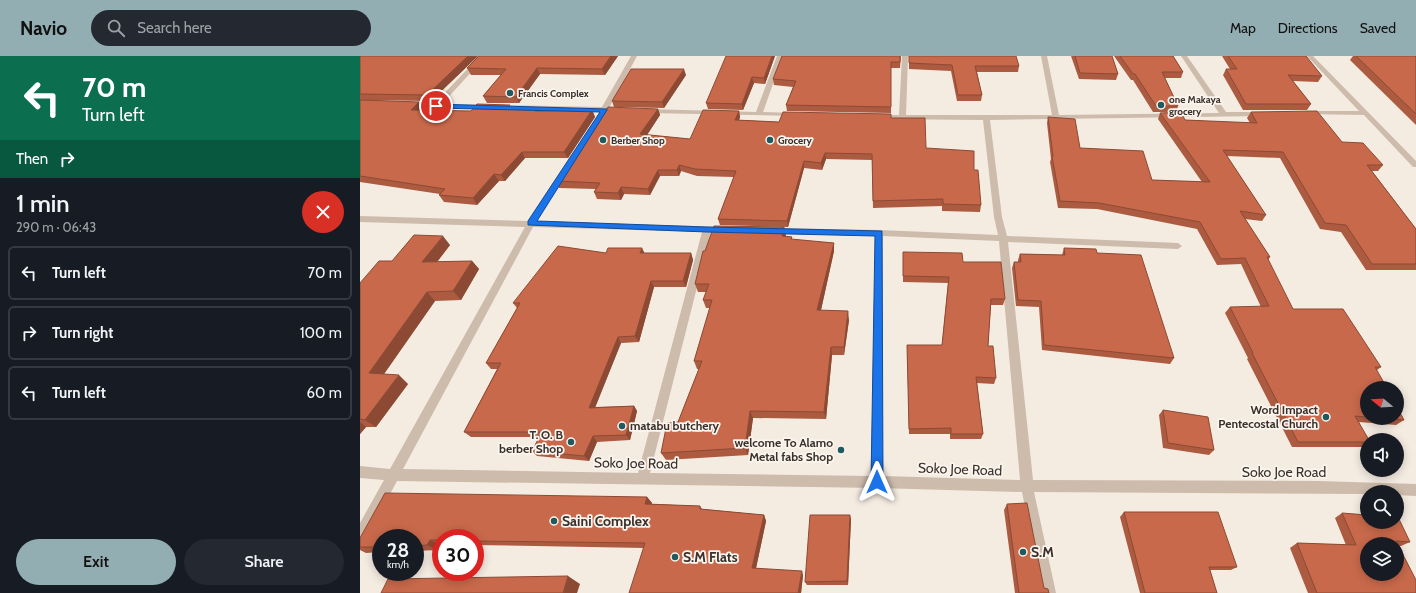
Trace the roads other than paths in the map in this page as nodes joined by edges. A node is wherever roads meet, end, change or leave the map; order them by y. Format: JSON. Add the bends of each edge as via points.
{"nodes":[{"id":1,"x":483,"y":56,"type":"edge"},
{"id":2,"x":634,"y":56,"type":"edge"},
{"id":3,"x":780,"y":56,"type":"edge"},
{"id":4,"x":905,"y":56,"type":"edge"},
{"id":5,"x":1044,"y":56,"type":"edge"},
{"id":6,"x":1184,"y":56,"type":"edge"},
{"id":7,"x":1310,"y":56,"type":"edge"},
{"id":8,"x":398,"y":104,"type":"edge"},
{"id":9,"x":436,"y":106,"type":"junction"},
{"id":10,"x":604,"y":110,"type":"junction"},
{"id":11,"x":628,"y":111,"type":"edge"},
{"id":12,"x":635,"y":111,"type":"edge"},
{"id":13,"x":1301,"y":113,"type":"edge"},
{"id":14,"x":1365,"y":113,"type":"junction"},
{"id":15,"x":759,"y":114,"type":"junction"},
{"id":16,"x":1224,"y":114,"type":"junction"},
{"id":17,"x":1270,"y":114,"type":"edge"},
{"id":18,"x":807,"y":115,"type":"edge"},
{"id":19,"x":1056,"y":116,"type":"junction"},
{"id":20,"x":870,"y":117,"type":"edge"},
{"id":21,"x":902,"y":118,"type":"junction"},
{"id":22,"x":986,"y":118,"type":"junction"},
{"id":23,"x":596,"y":123,"type":"edge"},
{"id":24,"x":570,"y":163,"type":"edge"},
{"id":25,"x":1416,"y":165,"type":"edge"},
{"id":26,"x":360,"y":219,"type":"edge"},
{"id":27,"x":531,"y":223,"type":"junction"},
{"id":28,"x":707,"y":230,"type":"junction"},
{"id":29,"x":738,"y":230,"type":"edge"},
{"id":30,"x":761,"y":230,"type":"edge"},
{"id":31,"x":879,"y":233,"type":"junction"},
{"id":32,"x":1002,"y":238,"type":"junction"},
{"id":33,"x":1178,"y":246,"type":"dead end"},
{"id":34,"x":360,"y":472,"type":"edge"},
{"id":35,"x":393,"y":474,"type":"junction"},
{"id":36,"x":643,"y":478,"type":"junction"},
{"id":37,"x":877,"y":482,"type":"junction"},
{"id":38,"x":1026,"y":486,"type":"junction"},
{"id":39,"x":1416,"y":490,"type":"edge"},
{"id":40,"x":360,"y":536,"type":"edge"},
{"id":41,"x":1048,"y":593,"type":"edge"}],
"edges":[{"from":1,"to":9,"type":"street"},
{"from":2,"to":10,"type":"street"},
{"from":3,"to":15,"type":"street"},
{"from":4,"to":21,"type":"street"},
{"from":5,"to":19,"type":"street"},
{"from":6,"to":16,"type":"street"},
{"from":7,"to":14,"type":"street"},
{"from":8,"to":9,"type":"street"},
{"from":9,"to":10,"type":"street"},
{"from":10,"to":11,"type":"street"},
{"from":10,"to":23,"type":"street"},
{"from":12,"to":15,"type":"street"},
{"from":13,"to":14,"type":"street"},
{"from":14,"to":25,"type":"street"},
{"from":15,"to":18,"type":"street"},
{"from":16,"to":17,"type":"street"},
{"from":16,"to":19,"type":"street"},
{"from":19,"to":22,"type":"street"},
{"from":20,"to":21,"type":"street"},
{"from":21,"to":22,"type":"street"},
{"from":22,"to":32,"type":"street"},
{"from":24,"to":27,"type":"street"},
{"from":26,"to":27,"type":"street"},
{"from":27,"to":28,"type":"street"},
{"from":27,"to":35,"type":"street"},
{"from":28,"to":29,"type":"street"},
{"from":28,"to":36,"type":"street"},
{"from":30,"to":31,"type":"street"},
{"from":31,"to":32,"type":"street"},
{"from":31,"to":37,"type":"street"},
{"from":32,"to":33,"type":"street"},
{"from":32,"to":38,"type":"street"},
{"from":34,"to":35,"type":"street","name":"Soko Joe Road"},
{"from":35,"to":36,"type":"street","name":"Soko Joe Road"},
{"from":35,"to":40,"type":"street"},
{"from":36,"to":37,"type":"street","name":"Soko Joe Road"},
{"from":37,"to":38,"type":"street","name":"Soko Joe Road"},
{"from":38,"to":39,"type":"street","name":"Soko Joe Road"},
{"from":38,"to":41,"type":"street"}]}
